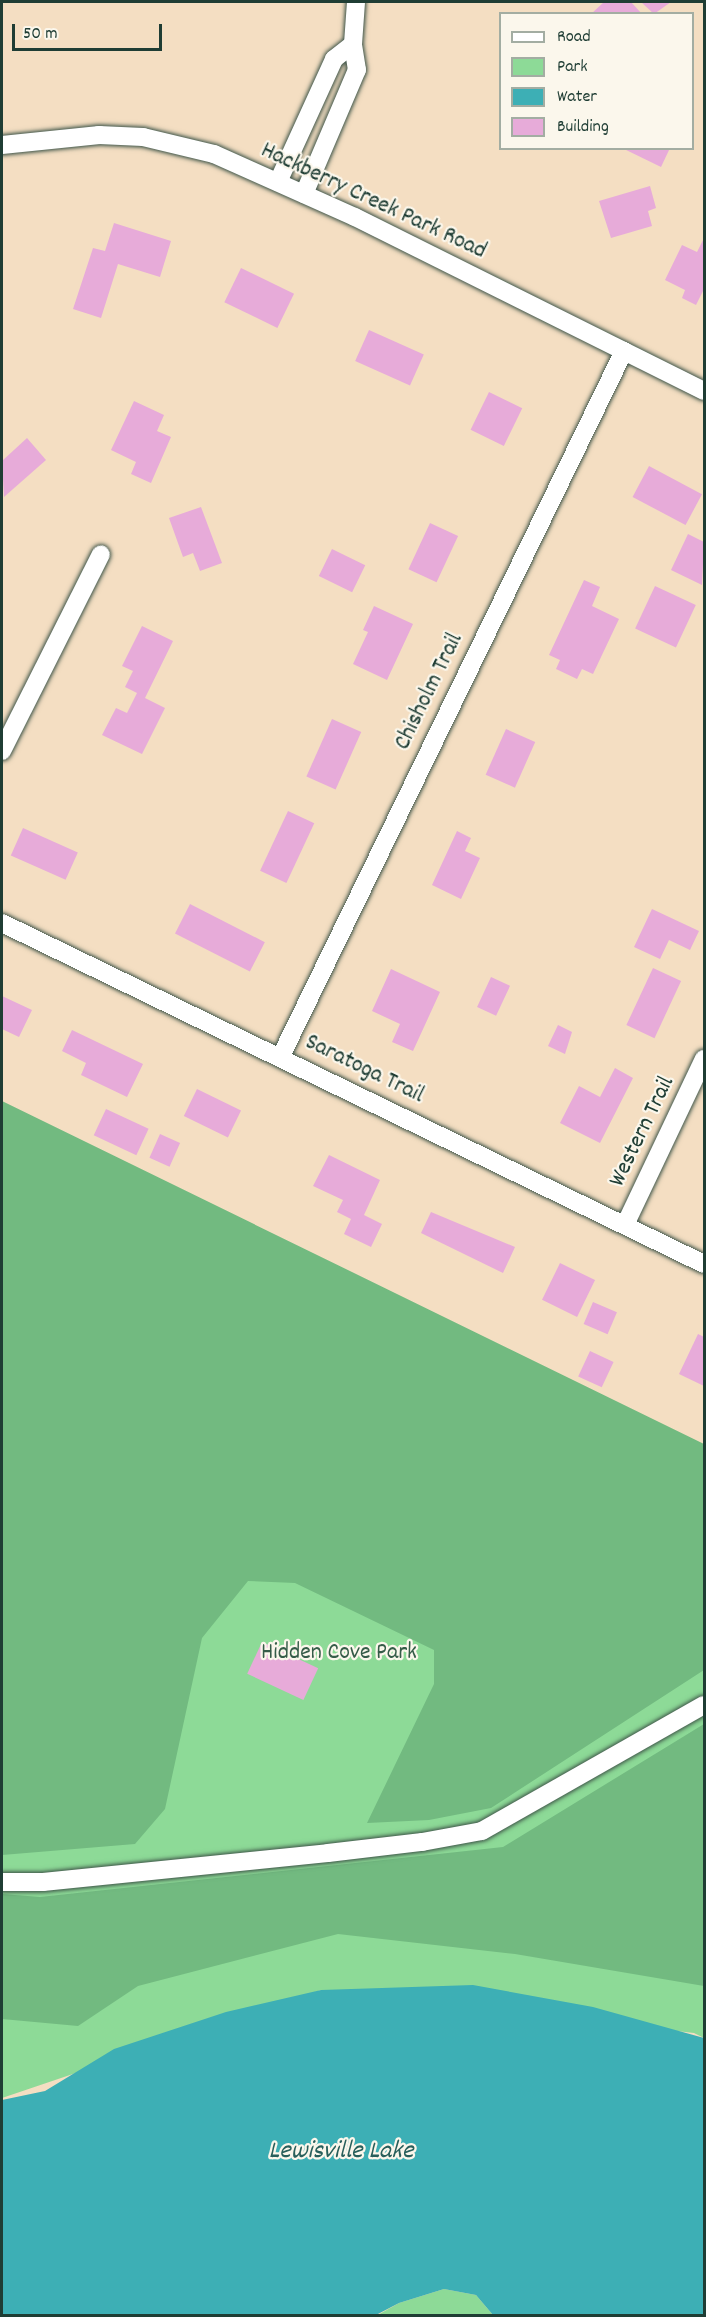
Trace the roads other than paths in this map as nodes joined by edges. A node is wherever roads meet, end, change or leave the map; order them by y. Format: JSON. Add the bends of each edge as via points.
{"nodes":[{"id":1,"x":356,"y":2,"type":"edge"},
{"id":2,"x":353,"y":44,"type":"junction"},
{"id":3,"x":325,"y":78,"type":"junction"},
{"id":4,"x":349,"y":89,"type":"junction"},
{"id":5,"x":2,"y":145,"type":"edge"},
{"id":6,"x":278,"y":182,"type":"junction"},
{"id":7,"x":303,"y":194,"type":"junction"},
{"id":8,"x":624,"y":351,"type":"junction"},
{"id":9,"x":705,"y":391,"type":"edge"},
{"id":10,"x":101,"y":554,"type":"dead end"},
{"id":11,"x":2,"y":751,"type":"edge"},
{"id":12,"x":2,"y":923,"type":"edge"},
{"id":13,"x":281,"y":1056,"type":"junction"},
{"id":14,"x":705,"y":1059,"type":"edge"},
{"id":15,"x":625,"y":1225,"type":"junction"},
{"id":16,"x":705,"y":1264,"type":"edge"},
{"id":17,"x":705,"y":1705,"type":"edge"},
{"id":18,"x":2,"y":1882,"type":"edge"}],
"edges":[{"from":1,"to":2,"type":"street"},
{"from":2,"to":3,"type":"street","via":[[334,59]]},
{"from":2,"to":4,"type":"street","via":[[357,70]]},
{"from":3,"to":4,"type":"street"},
{"from":3,"to":6,"type":"street"},
{"from":4,"to":7,"type":"street"},
{"from":5,"to":6,"type":"street","name":"Hackberry Creek Park Road","via":[[99,135],[143,137],[214,154]]},
{"from":6,"to":7,"type":"street","name":"Hackberry Creek Park Road"},
{"from":7,"to":8,"type":"street","name":"Hackberry Creek Park Road"},
{"from":8,"to":9,"type":"street","name":"Hackberry Creek Park Road"},
{"from":8,"to":13,"type":"street","name":"Chisholm Trail"},
{"from":10,"to":11,"type":"street"},
{"from":12,"to":13,"type":"street","name":"Saratoga Trail"},
{"from":13,"to":15,"type":"street","name":"Saratoga Trail"},
{"from":14,"to":15,"type":"street","name":"Western Trail"},
{"from":15,"to":16,"type":"street","name":"Saratoga Trail"},
{"from":17,"to":18,"type":"street","via":[[482,1830],[340,1852],[43,1882]]}]}
